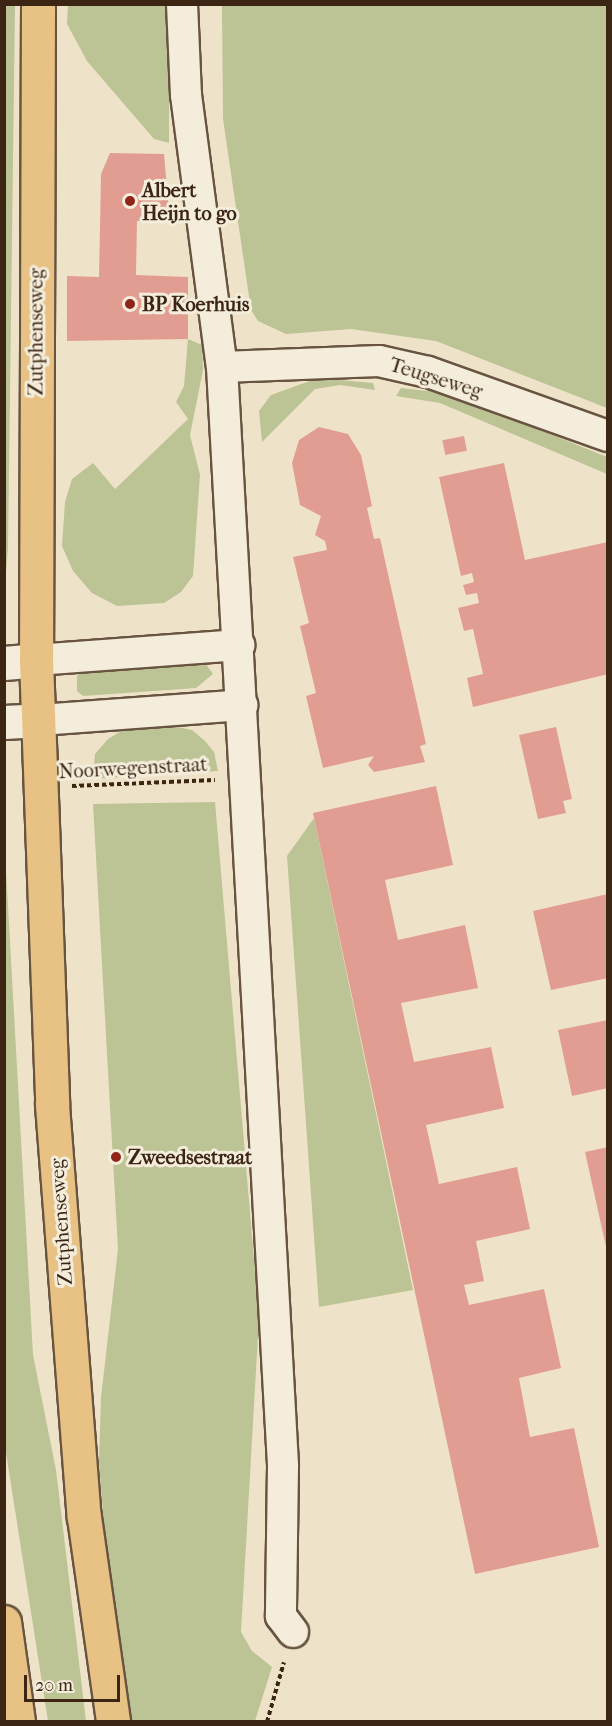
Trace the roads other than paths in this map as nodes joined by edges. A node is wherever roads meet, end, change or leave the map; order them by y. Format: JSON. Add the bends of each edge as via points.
{"nodes":[{"id":1,"x":38,"y":4,"type":"edge"},
{"id":2,"x":183,"y":4,"type":"edge"},
{"id":3,"x":222,"y":368,"type":"junction"},
{"id":4,"x":608,"y":436,"type":"edge"},
{"id":5,"x":239,"y":645,"type":"junction"},
{"id":6,"x":20,"y":662,"type":"edge"},
{"id":7,"x":242,"y":705,"type":"junction"},
{"id":8,"x":40,"y":720,"type":"junction"},
{"id":9,"x":4,"y":722,"type":"edge"},
{"id":10,"x":4,"y":1622,"type":"edge"},
{"id":11,"x":293,"y":1632,"type":"dead end"},
{"id":12,"x":16,"y":1719,"type":"edge"},
{"id":13,"x":113,"y":1722,"type":"edge"}],
"edges":[{"from":1,"to":6,"type":"main road","name":"Zutphenseweg"},
{"from":2,"to":3,"type":"street","via":[[186,95]]},
{"from":3,"to":4,"type":"street","name":"Teugseweg","via":[[379,361],[428,372]]},
{"from":3,"to":5,"type":"street"},
{"from":5,"to":6,"type":"street"},
{"from":5,"to":7,"type":"street"},
{"from":6,"to":8,"type":"main road","name":"Zutphenseweg"},
{"from":7,"to":8,"type":"street"},
{"from":7,"to":11,"type":"street","via":[[283,1466],[281,1616]]},
{"from":8,"to":9,"type":"street"},
{"from":8,"to":13,"type":"main road","name":"Zutphenseweg","via":[[52,1105],[84,1517]]},
{"from":10,"to":12,"type":"main road"}]}
